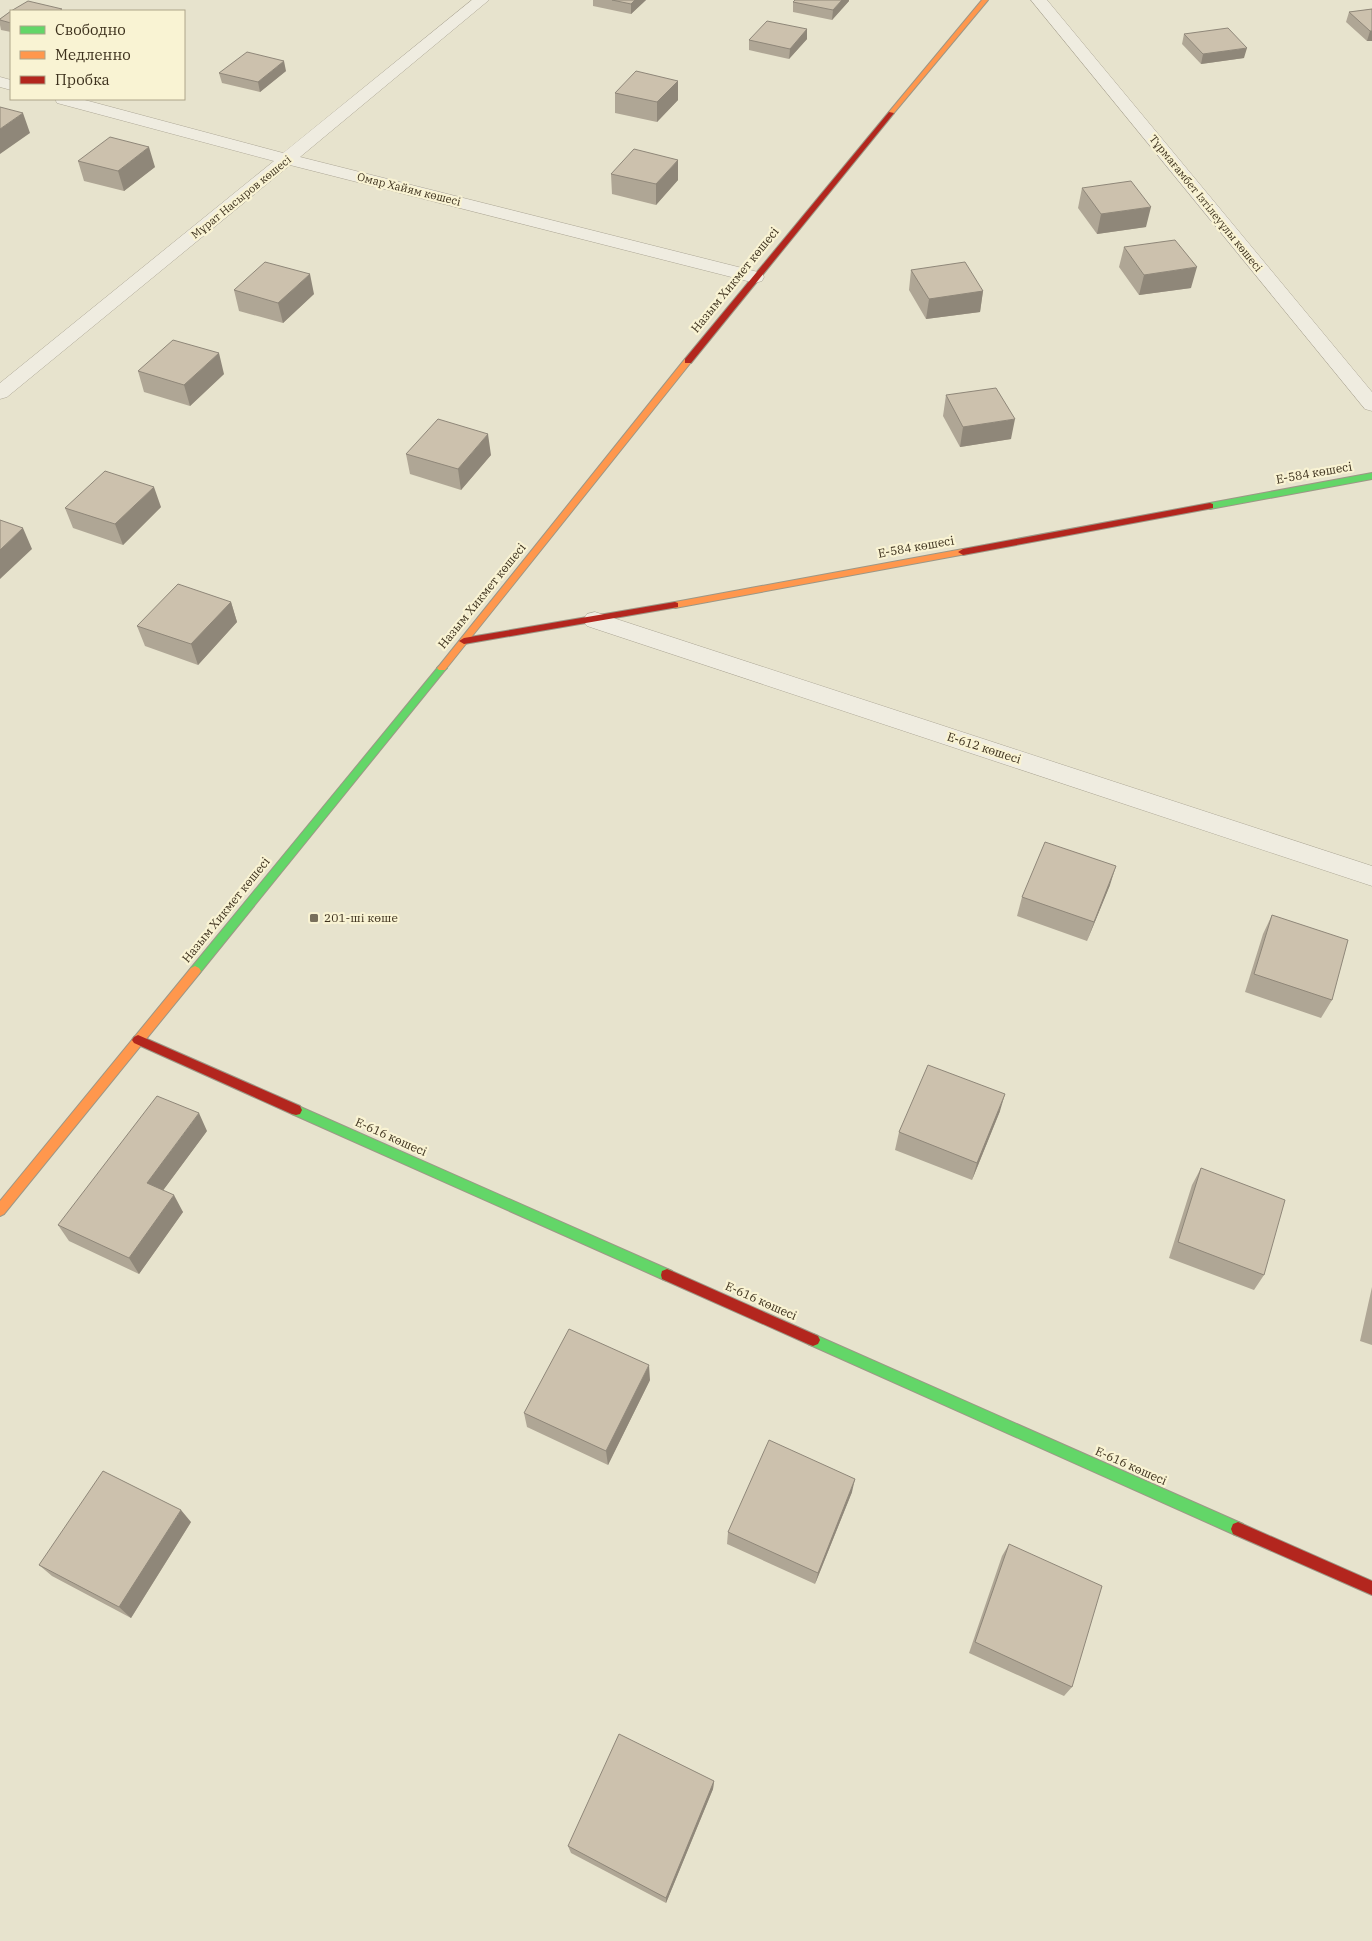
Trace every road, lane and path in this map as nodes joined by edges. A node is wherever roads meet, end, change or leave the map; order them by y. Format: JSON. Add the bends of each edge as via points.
{"nodes":[{"id":1,"x":481,"y":0,"type":"edge"},
{"id":2,"x":985,"y":0,"type":"edge"},
{"id":3,"x":1039,"y":0,"type":"edge"},
{"id":4,"x":68,"y":100,"type":"edge"},
{"id":5,"x":287,"y":159,"type":"junction"},
{"id":6,"x":755,"y":276,"type":"junction"},
{"id":7,"x":0,"y":394,"type":"edge"},
{"id":8,"x":1372,"y":405,"type":"edge"},
{"id":9,"x":1372,"y":476,"type":"edge"},
{"id":10,"x":595,"y":620,"type":"junction"},
{"id":11,"x":464,"y":641,"type":"junction"},
{"id":12,"x":1372,"y":876,"type":"edge"},
{"id":13,"x":138,"y":1040,"type":"junction"},
{"id":14,"x":0,"y":1210,"type":"edge"},
{"id":15,"x":1372,"y":1588,"type":"edge"}],
"edges":[{"from":1,"to":5,"type":"street","name":"Мұрат Насыров көшесі"},
{"from":2,"to":6,"type":"street","name":"Назым Хикмет көшесі"},
{"from":3,"to":8,"type":"street","name":"Тұрмағамбет Ізтілеуұлы көшесі"},
{"from":4,"to":5,"type":"street","name":"Омар Хайям көшесі"},
{"from":5,"to":6,"type":"street","name":"Омар Хайям көшесі"},
{"from":5,"to":7,"type":"street","name":"Мұрат Насыров көшесі"},
{"from":6,"to":11,"type":"street","name":"Назым Хикмет көшесі"},
{"from":9,"to":10,"type":"street","name":"Е-584 көшесі"},
{"from":10,"to":11,"type":"street","name":"Е-584 көшесі"},
{"from":10,"to":12,"type":"street","name":"Е-612 көшесі"},
{"from":11,"to":13,"type":"street","name":"Назым Хикмет көшесі"},
{"from":13,"to":14,"type":"street","name":"Назым Хикмет көшесі"},
{"from":13,"to":15,"type":"street","name":"Е-616 көшесі"}]}
